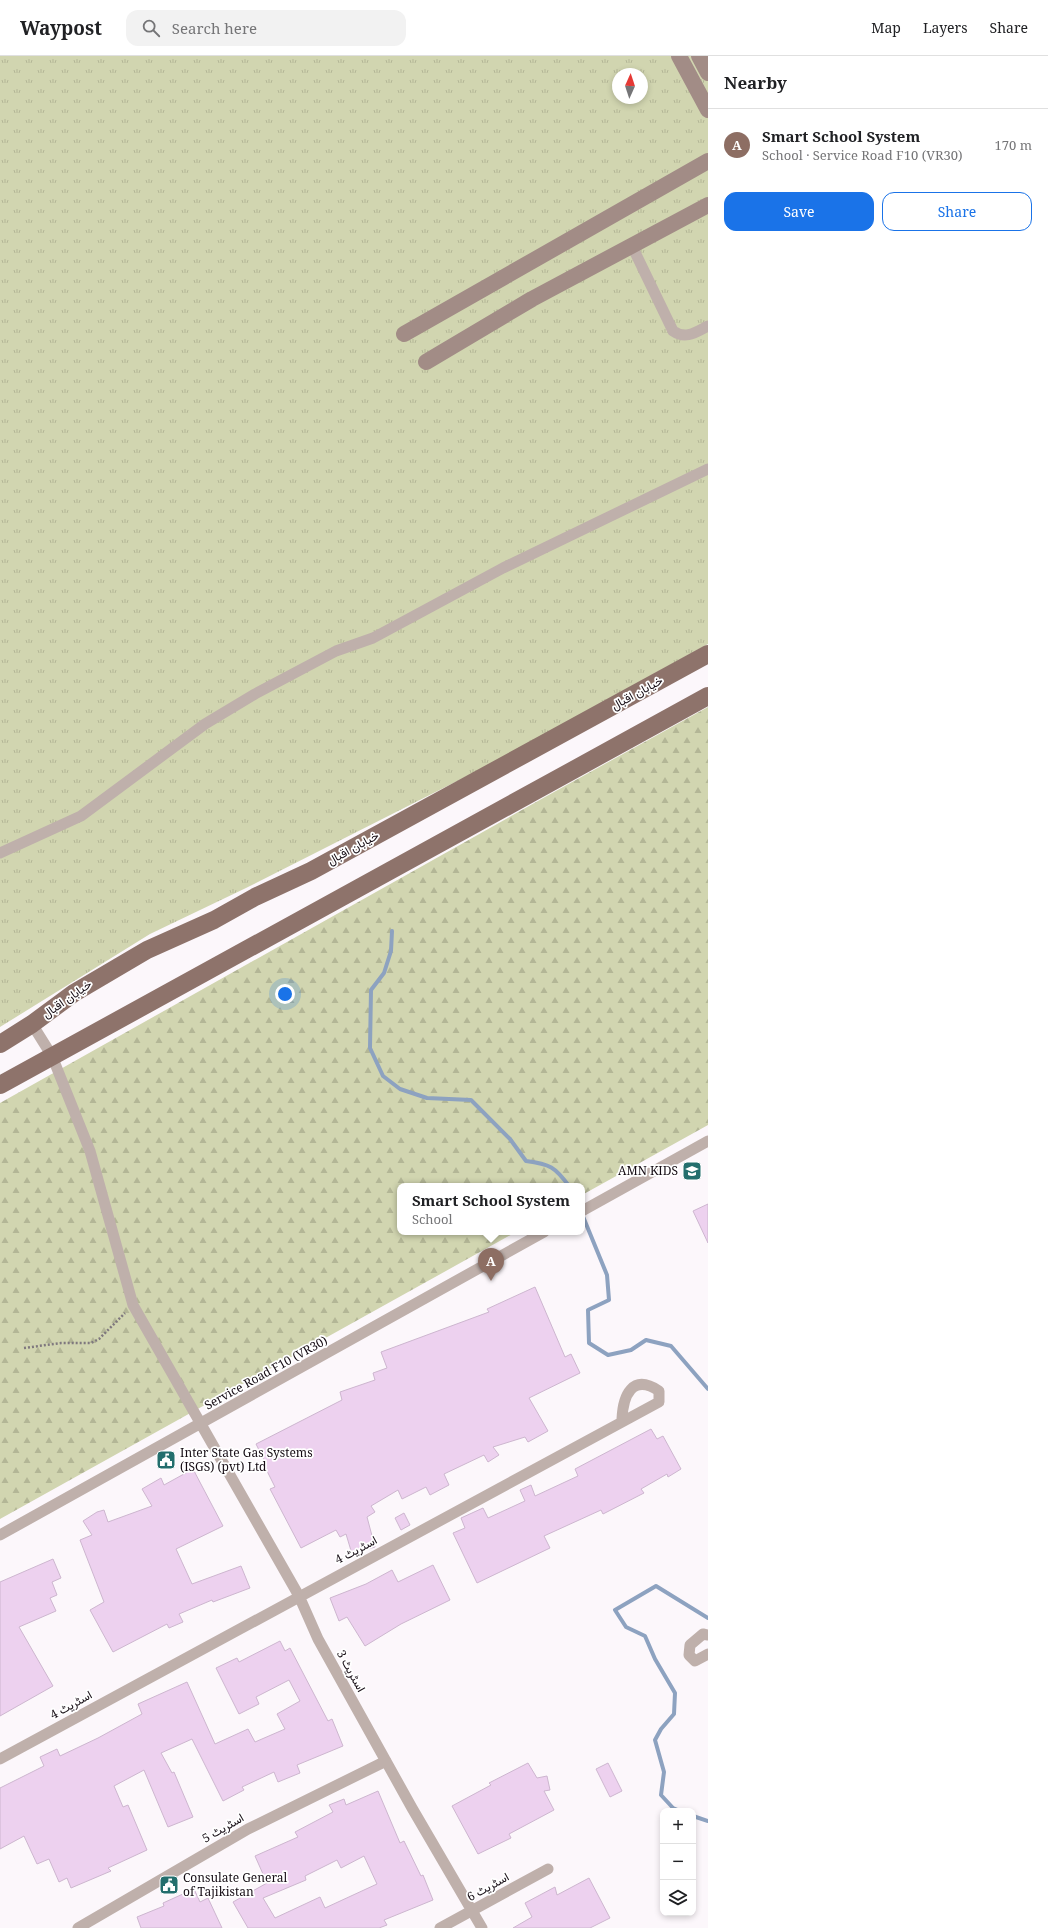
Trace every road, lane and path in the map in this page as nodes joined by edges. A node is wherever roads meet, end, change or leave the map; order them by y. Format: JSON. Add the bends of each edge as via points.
{"nodes":[{"id":1,"x":679,"y":56,"type":"edge"},
{"id":2,"x":699,"y":56,"type":"edge"},
{"id":3,"x":708,"y":73,"type":"edge"},
{"id":4,"x":708,"y":110,"type":"edge"},
{"id":5,"x":708,"y":161,"type":"edge"},
{"id":6,"x":708,"y":205,"type":"edge"},
{"id":7,"x":632,"y":246,"type":"junction"},
{"id":8,"x":708,"y":326,"type":"edge"},
{"id":9,"x":404,"y":334,"type":"dead end"},
{"id":10,"x":426,"y":362,"type":"dead end"},
{"id":11,"x":708,"y":468,"type":"edge"},
{"id":12,"x":708,"y":654,"type":"edge"},
{"id":13,"x":708,"y":696,"type":"edge"},
{"id":14,"x":0,"y":853,"type":"edge"},
{"id":15,"x":32,"y":1024,"type":"junction"},
{"id":16,"x":0,"y":1044,"type":"edge"},
{"id":17,"x":52,"y":1056,"type":"junction"},
{"id":18,"x":0,"y":1085,"type":"edge"},
{"id":19,"x":708,"y":1141,"type":"edge"},
{"id":20,"x":585,"y":1209,"type":"edge"},
{"id":21,"x":539,"y":1235,"type":"edge"},
{"id":22,"x":132,"y":1305,"type":"junction"},
{"id":23,"x":24,"y":1348,"type":"dead end"},
{"id":24,"x":622,"y":1420,"type":"dead end"},
{"id":25,"x":201,"y":1424,"type":"junction"},
{"id":26,"x":0,"y":1535,"type":"edge"},
{"id":27,"x":299,"y":1596,"type":"junction"},
{"id":28,"x":708,"y":1634,"type":"edge"},
{"id":29,"x":708,"y":1654,"type":"edge"},
{"id":30,"x":0,"y":1759,"type":"edge"},
{"id":31,"x":386,"y":1762,"type":"junction"},
{"id":32,"x":548,"y":1869,"type":"dead end"},
{"id":33,"x":472,"y":1910,"type":"junction"},
{"id":34,"x":78,"y":1928,"type":"edge"},
{"id":35,"x":440,"y":1928,"type":"edge"},
{"id":36,"x":482,"y":1928,"type":"edge"}],
"edges":[{"from":1,"to":4,"type":"street"},
{"from":2,"to":3,"type":"street"},
{"from":5,"to":9,"type":"street"},
{"from":6,"to":7,"type":"street"},
{"from":7,"to":8,"type":"street","via":[[674,331],[678,335],[689,336]]},
{"from":7,"to":10,"type":"street","via":[[532,299]]},
{"from":11,"to":14,"type":"street","via":[[503,568],[373,638],[336,651],[255,694],[205,724],[81,816]]},
{"from":12,"to":15,"type":"main road","name":"خیابان اقبال","via":[[310,871],[214,920],[147,950],[86,985]]},
{"from":13,"to":17,"type":"main road"},
{"from":15,"to":16,"type":"main road","name":"خیابان اقبال"},
{"from":15,"to":17,"type":"street","name":"اسٹریٹ 3"},
{"from":17,"to":18,"type":"main road"},
{"from":17,"to":22,"type":"street","name":"اسٹریٹ 3","via":[[90,1151]]},
{"from":19,"to":20,"type":"street"},
{"from":21,"to":25,"type":"street","name":"Service Road F10 (VR30)"},
{"from":22,"to":23,"type":"path","via":[[92,1343],[61,1343]]},
{"from":22,"to":25,"type":"street","name":"اسٹریٹ 3"},
{"from":24,"to":27,"type":"street","name":"اسٹریٹ 4","via":[[622,1405],[630,1389],[638,1385],[651,1385],[659,1391],[659,1402]]},
{"from":25,"to":26,"type":"street","name":"Service Road F10 (VR30)"},
{"from":25,"to":27,"type":"street","name":"اسٹریٹ 3"},
{"from":27,"to":30,"type":"street","name":"اسٹریٹ 4"},
{"from":27,"to":31,"type":"street","name":"اسٹریٹ 3","via":[[318,1639]]},
{"from":28,"to":29,"type":"street","via":[[703,1634],[690,1645],[689,1655],[695,1661]]},
{"from":31,"to":33,"type":"street","name":"اسٹریٹ 3"},
{"from":31,"to":34,"type":"street","name":"اسٹریٹ 5","via":[[248,1829]]},
{"from":32,"to":33,"type":"street","name":"اسٹریٹ 6"},
{"from":33,"to":35,"type":"street","name":"اسٹریٹ 6"},
{"from":33,"to":36,"type":"street","name":"اسٹریٹ 3"}]}
